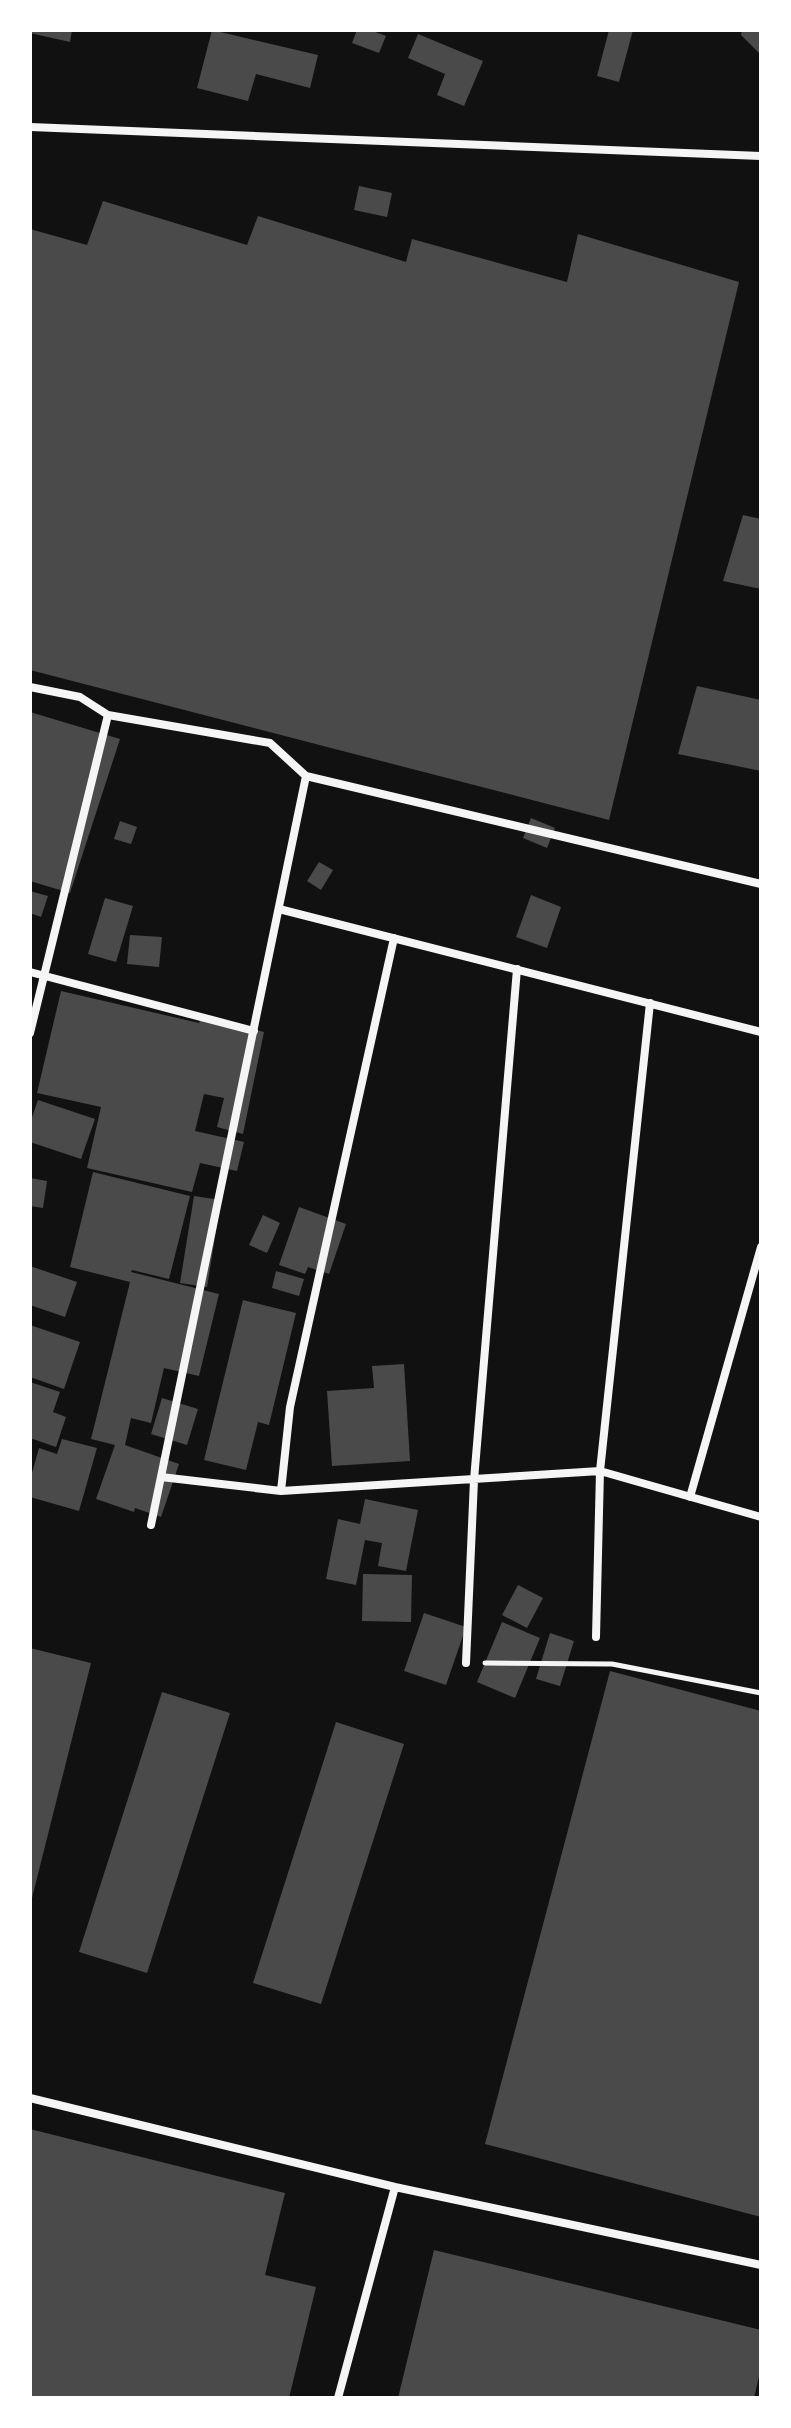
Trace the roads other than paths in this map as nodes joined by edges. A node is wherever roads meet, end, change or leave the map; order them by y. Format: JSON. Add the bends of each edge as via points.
{"nodes":[{"id":1,"x":30,"y":127,"type":"edge"},
{"id":2,"x":761,"y":156,"type":"edge"},
{"id":3,"x":30,"y":687,"type":"edge"},
{"id":4,"x":108,"y":715,"type":"junction"},
{"id":5,"x":306,"y":776,"type":"junction"},
{"id":6,"x":761,"y":884,"type":"edge"},
{"id":7,"x":279,"y":909,"type":"junction"},
{"id":8,"x":394,"y":938,"type":"junction"},
{"id":9,"x":517,"y":969,"type":"junction"},
{"id":10,"x":30,"y":972,"type":"edge"},
{"id":11,"x":44,"y":976,"type":"junction"},
{"id":12,"x":650,"y":1003,"type":"junction"},
{"id":13,"x":254,"y":1031,"type":"junction"},
{"id":14,"x":761,"y":1032,"type":"edge"},
{"id":15,"x":30,"y":1033,"type":"edge"},
{"id":16,"x":761,"y":1247,"type":"edge"},
{"id":17,"x":600,"y":1471,"type":"junction"},
{"id":18,"x":161,"y":1477,"type":"junction"},
{"id":19,"x":474,"y":1480,"type":"junction"},
{"id":20,"x":281,"y":1491,"type":"junction"},
{"id":21,"x":690,"y":1497,"type":"junction"},
{"id":22,"x":761,"y":1517,"type":"edge"},
{"id":23,"x":151,"y":1525,"type":"dead end"},
{"id":24,"x":596,"y":1637,"type":"dead end"},
{"id":25,"x":466,"y":1663,"type":"road end"},
{"id":26,"x":30,"y":2098,"type":"edge"},
{"id":27,"x":395,"y":2187,"type":"junction"},
{"id":28,"x":761,"y":2265,"type":"edge"},
{"id":29,"x":338,"y":2398,"type":"edge"}],
"edges":[{"from":1,"to":2,"type":"street"},
{"from":3,"to":4,"type":"street","via":[[80,697]]},
{"from":4,"to":5,"type":"street","via":[[270,743]]},
{"from":4,"to":11,"type":"street"},
{"from":5,"to":6,"type":"street"},
{"from":5,"to":7,"type":"street"},
{"from":7,"to":8,"type":"street"},
{"from":7,"to":13,"type":"street"},
{"from":8,"to":9,"type":"street"},
{"from":8,"to":20,"type":"street","via":[[290,1407]]},
{"from":9,"to":12,"type":"street"},
{"from":9,"to":19,"type":"street"},
{"from":10,"to":11,"type":"street"},
{"from":11,"to":13,"type":"street"},
{"from":11,"to":15,"type":"street"},
{"from":12,"to":14,"type":"street"},
{"from":12,"to":17,"type":"street"},
{"from":13,"to":18,"type":"street"},
{"from":16,"to":21,"type":"street"},
{"from":17,"to":19,"type":"street"},
{"from":17,"to":21,"type":"street"},
{"from":17,"to":24,"type":"street"},
{"from":18,"to":20,"type":"street"},
{"from":18,"to":23,"type":"street"},
{"from":19,"to":20,"type":"street"},
{"from":19,"to":25,"type":"street"},
{"from":21,"to":22,"type":"street"},
{"from":26,"to":27,"type":"street"},
{"from":27,"to":28,"type":"street"},
{"from":27,"to":29,"type":"street"}]}
